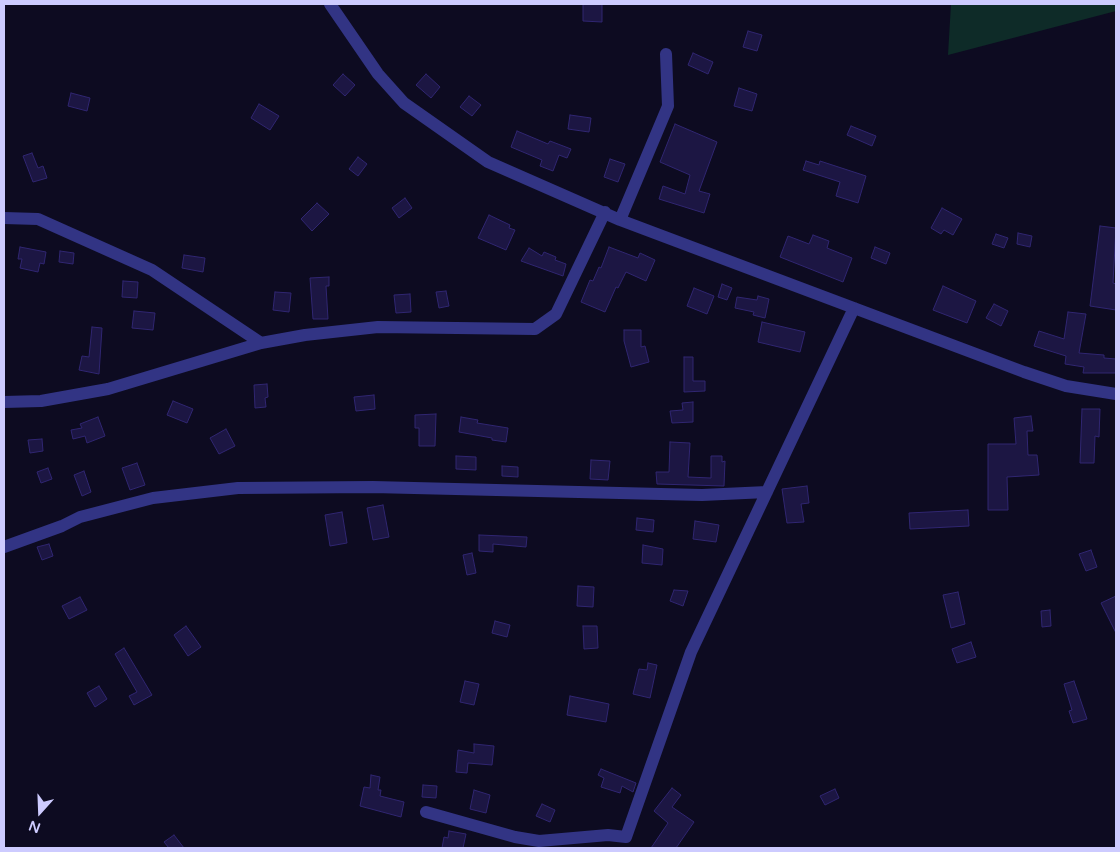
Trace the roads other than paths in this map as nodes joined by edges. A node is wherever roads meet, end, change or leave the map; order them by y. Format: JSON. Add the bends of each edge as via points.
{"nodes":[{"id":1,"x":330,"y":4,"type":"edge"},
{"id":2,"x":666,"y":54,"type":"dead end"},
{"id":3,"x":605,"y":212,"type":"junction"},
{"id":4,"x":4,"y":218,"type":"edge"},
{"id":5,"x":620,"y":220,"type":"junction"},
{"id":6,"x":854,"y":308,"type":"junction"},
{"id":7,"x":261,"y":343,"type":"junction"},
{"id":8,"x":1116,"y":394,"type":"edge"},
{"id":9,"x":4,"y":402,"type":"edge"},
{"id":10,"x":767,"y":492,"type":"junction"},
{"id":11,"x":4,"y":547,"type":"edge"},
{"id":12,"x":426,"y":812,"type":"dead end"}],
"edges":[{"from":1,"to":3,"type":"street","via":[[378,74],[404,103],[488,162]]},
{"from":2,"to":5,"type":"street","via":[[668,106]]},
{"from":3,"to":5,"type":"street"},
{"from":3,"to":7,"type":"street","via":[[556,314],[535,329],[378,327]]},
{"from":4,"to":7,"type":"street","via":[[38,219],[152,270]]},
{"from":5,"to":6,"type":"street"},
{"from":6,"to":8,"type":"street","via":[[1066,386]]},
{"from":6,"to":10,"type":"street"},
{"from":7,"to":9,"type":"street","via":[[108,389],[41,401]]},
{"from":10,"to":11,"type":"street","via":[[702,495],[373,487],[238,488],[154,498],[80,517]]},
{"from":10,"to":12,"type":"street","via":[[691,652],[626,837],[608,835],[539,841]]}]}
